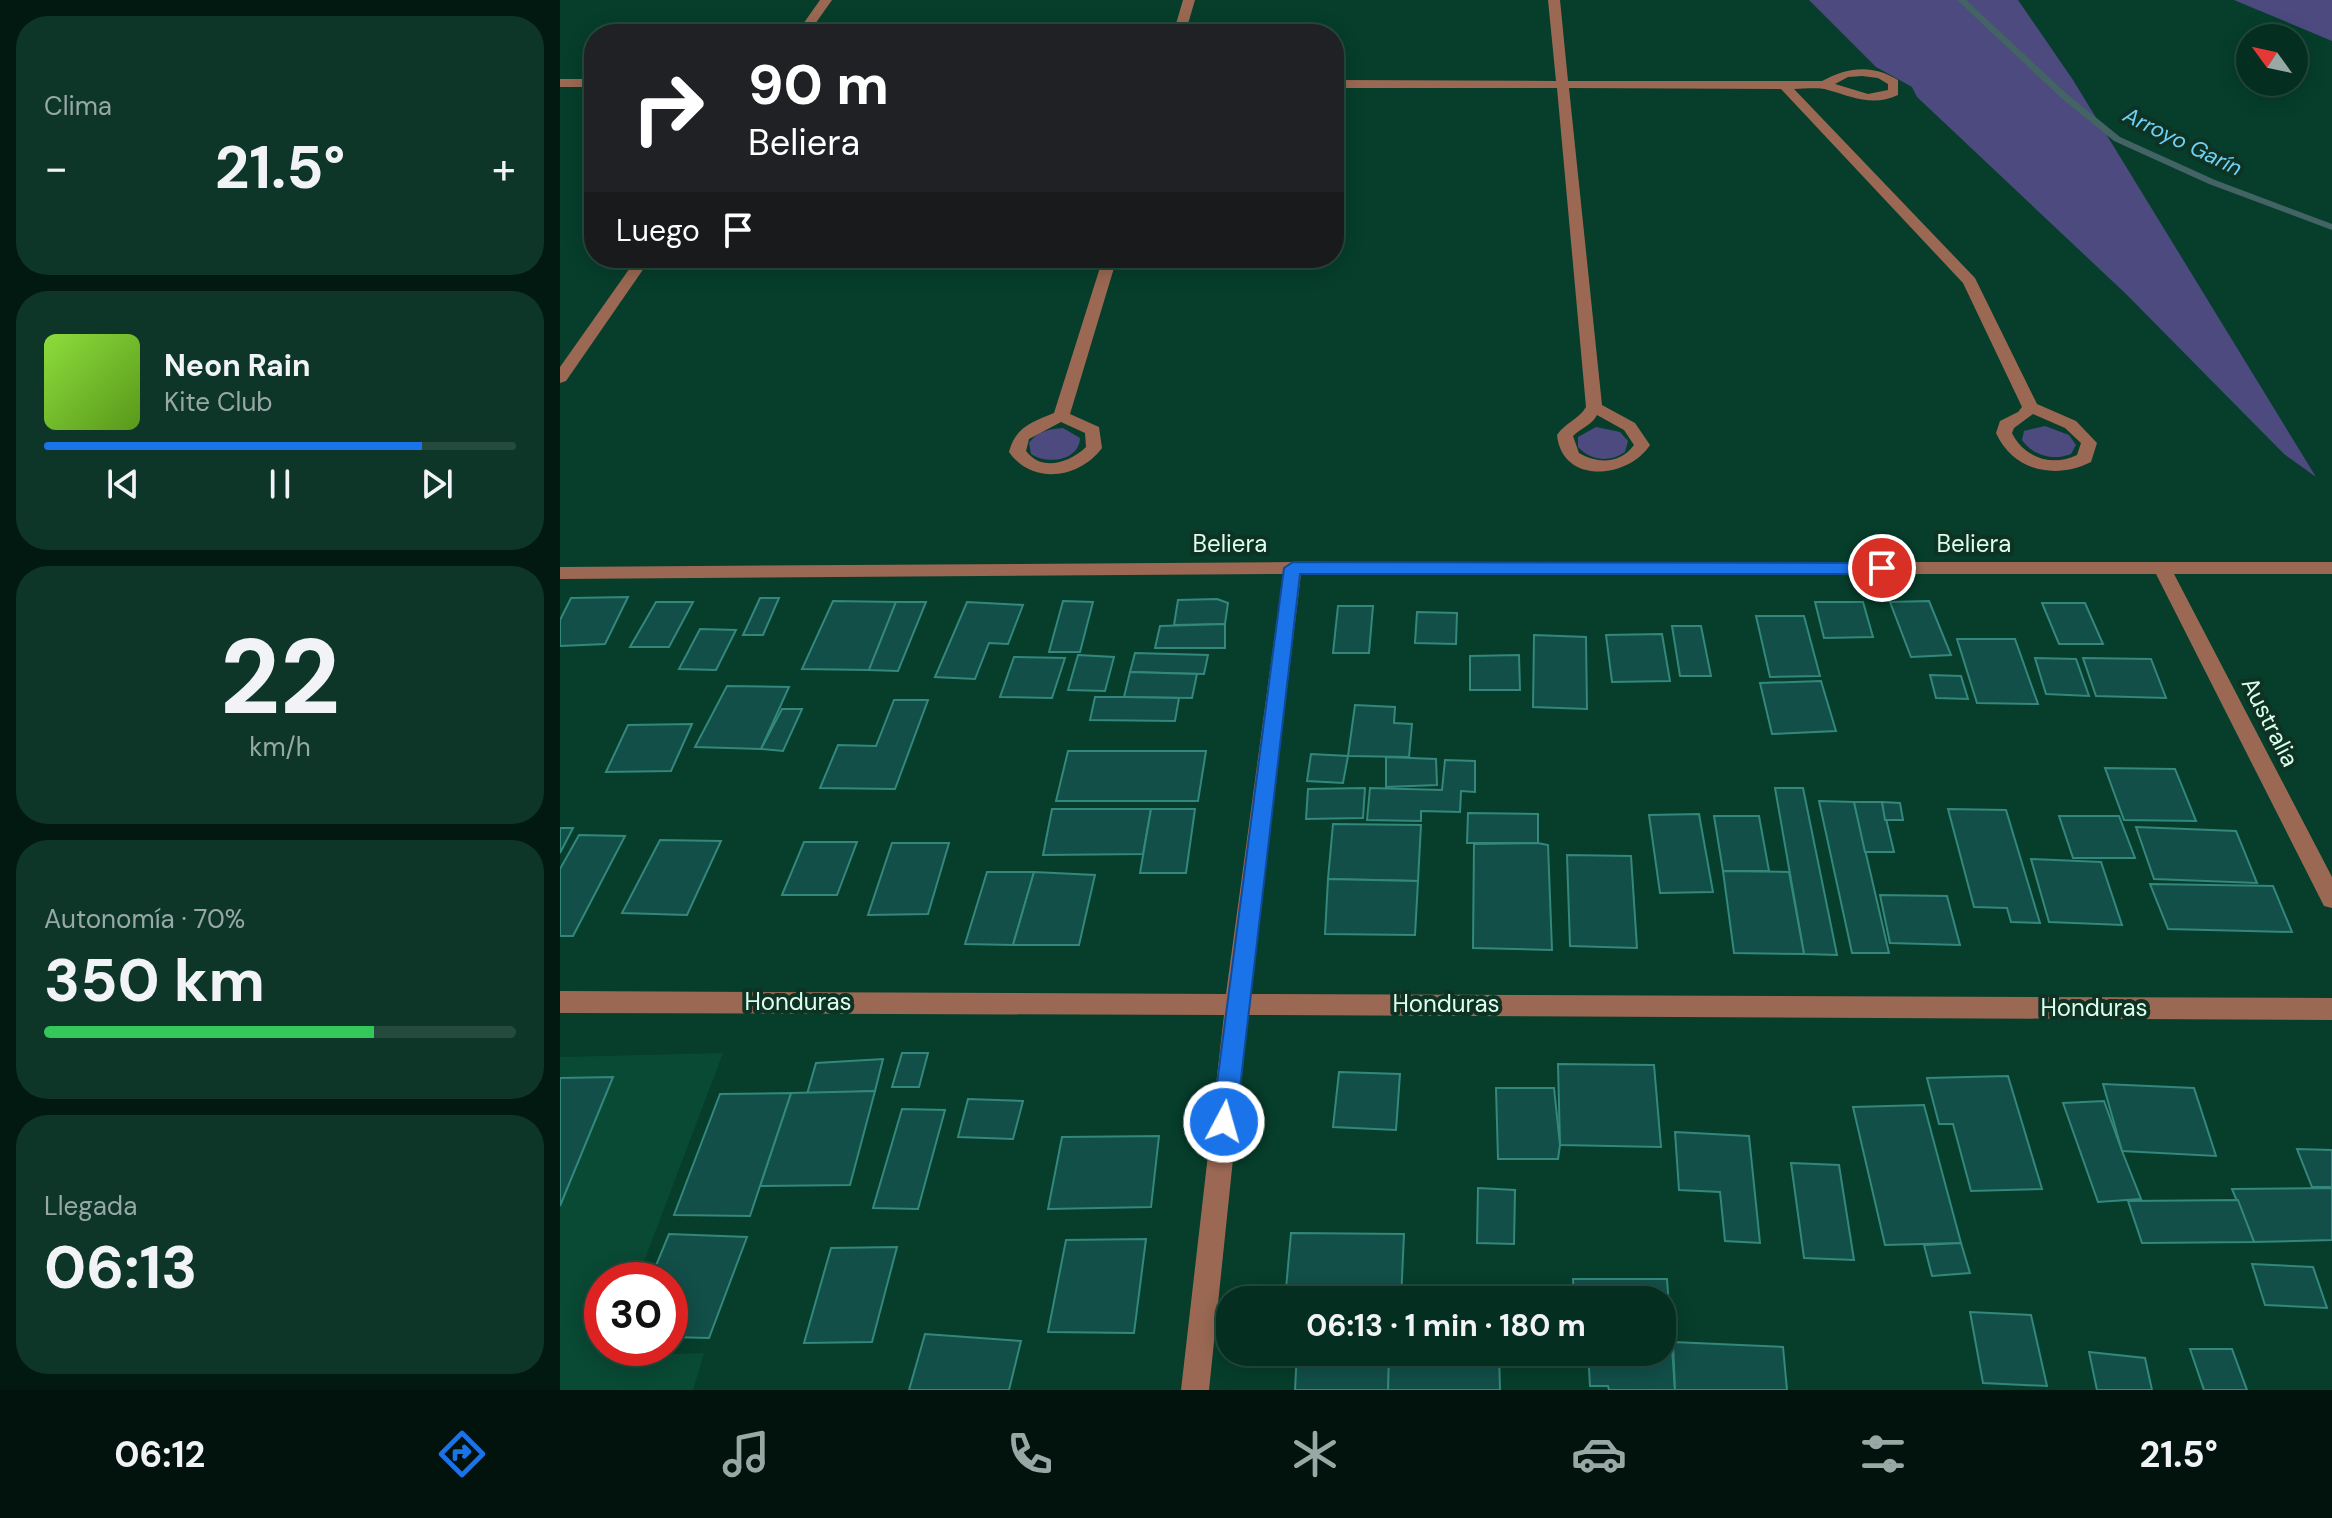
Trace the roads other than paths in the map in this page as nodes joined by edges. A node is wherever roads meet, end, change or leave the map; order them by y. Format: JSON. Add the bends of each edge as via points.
{"nodes":[{"id":1,"x":826,"y":0,"type":"edge"},
{"id":2,"x":1189,"y":0,"type":"edge"},
{"id":3,"x":1554,"y":0,"type":"edge"},
{"id":4,"x":809,"y":24,"type":"edge"},
{"id":5,"x":1182,"y":24,"type":"edge"},
{"id":6,"x":560,"y":83,"type":"edge"},
{"id":7,"x":584,"y":83,"type":"edge"},
{"id":8,"x":1344,"y":84,"type":"edge"},
{"id":9,"x":1561,"y":85,"type":"junction"},
{"id":10,"x":1784,"y":85,"type":"junction"},
{"id":11,"x":1824,"y":85,"type":"junction"},
{"id":12,"x":637,"y":268,"type":"edge"},
{"id":13,"x":1107,"y":268,"type":"edge"},
{"id":14,"x":560,"y":378,"type":"edge"},
{"id":15,"x":1594,"y":407,"type":"junction"},
{"id":16,"x":2030,"y":407,"type":"junction"},
{"id":17,"x":1061,"y":416,"type":"dead end"},
{"id":18,"x":1293,"y":568,"type":"junction"},
{"id":19,"x":2162,"y":568,"type":"junction"},
{"id":20,"x":2332,"y":568,"type":"edge"},
{"id":21,"x":560,"y":573,"type":"edge"},
{"id":22,"x":2332,"y":899,"type":"edge"},
{"id":23,"x":560,"y":1002,"type":"edge"},
{"id":24,"x":1237,"y":1003,"type":"junction"},
{"id":25,"x":2332,"y":1009,"type":"edge"},
{"id":26,"x":1195,"y":1390,"type":"edge"}],
"edges":[{"from":1,"to":4,"type":"street"},
{"from":2,"to":5,"type":"street"},
{"from":3,"to":9,"type":"street"},
{"from":6,"to":7,"type":"street"},
{"from":8,"to":9,"type":"street"},
{"from":9,"to":10,"type":"street"},
{"from":9,"to":15,"type":"street"},
{"from":10,"to":11,"type":"street"},
{"from":10,"to":16,"type":"street","via":[[1970,281]]},
{"from":11,"to":11,"type":"street","via":[[1862,72],[1881,75],[1895,87],[1890,95],[1874,98]]},
{"from":12,"to":14,"type":"street"},
{"from":13,"to":17,"type":"street"},
{"from":15,"to":15,"type":"street","via":[[1565,435],[1567,450],[1595,465],[1631,460],[1642,445],[1640,436]]},
{"from":16,"to":16,"type":"street","via":[[2006,425],[2006,442],[2013,450],[2052,466],[2085,458],[2089,443],[2084,434]]},
{"from":18,"to":19,"type":"street","name":"Beliera"},
{"from":18,"to":21,"type":"street","name":"Beliera"},
{"from":18,"to":24,"type":"street"},
{"from":19,"to":20,"type":"street","name":"Beliera"},
{"from":19,"to":22,"type":"street","name":"Australia"},
{"from":23,"to":24,"type":"street","name":"Honduras"},
{"from":24,"to":25,"type":"street","name":"Honduras"},
{"from":24,"to":26,"type":"street"}]}
